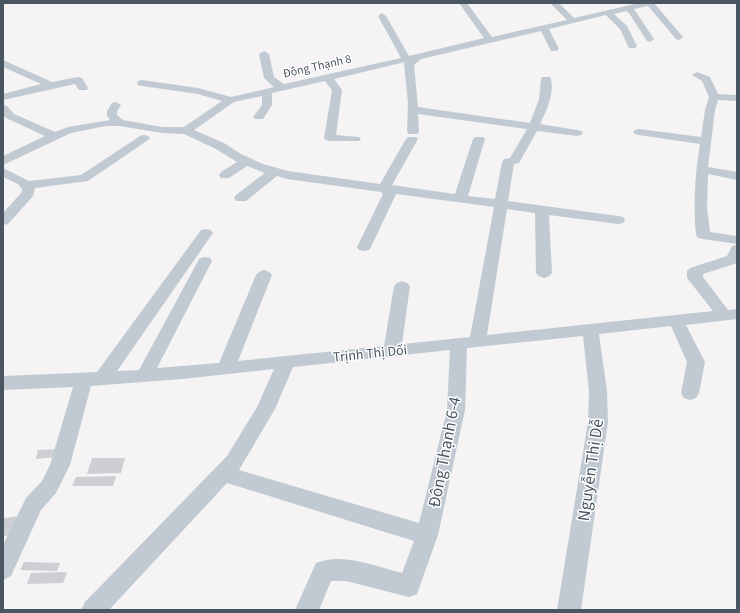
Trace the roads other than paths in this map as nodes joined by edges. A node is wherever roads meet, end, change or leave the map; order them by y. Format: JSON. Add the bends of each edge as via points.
{"nodes":[{"id":1,"x":463,"y":3,"type":"edge"},
{"id":2,"x":554,"y":3,"type":"edge"},
{"id":3,"x":650,"y":3,"type":"edge"},
{"id":4,"x":628,"y":8,"type":"junction"},
{"id":5,"x":607,"y":12,"type":"junction"},
{"id":6,"x":382,"y":16,"type":"dead end"},
{"id":7,"x":572,"y":20,"type":"junction"},
{"id":8,"x":544,"y":27,"type":"junction"},
{"id":9,"x":679,"y":37,"type":"dead end"},
{"id":10,"x":489,"y":39,"type":"junction"},
{"id":11,"x":650,"y":39,"type":"dead end"},
{"id":12,"x":477,"y":43,"type":"junction"},
{"id":13,"x":511,"y":44,"type":"dead end"},
{"id":14,"x":632,"y":46,"type":"dead end"},
{"id":15,"x":554,"y":49,"type":"dead end"},
{"id":16,"x":264,"y":54,"type":"dead end"},
{"id":17,"x":417,"y":57,"type":"junction"},
{"id":18,"x":406,"y":59,"type":"junction"},
{"id":19,"x":3,"y":63,"type":"edge"},
{"id":20,"x":697,"y":75,"type":"dead end"},
{"id":21,"x":327,"y":76,"type":"junction"},
{"id":22,"x":546,"y":79,"type":"dead end"},
{"id":23,"x":142,"y":82,"type":"dead end"},
{"id":24,"x":51,"y":85,"type":"junction"},
{"id":25,"x":281,"y":87,"type":"junction"},
{"id":26,"x":83,"y":88,"type":"dead end"},
{"id":27,"x":266,"y":91,"type":"junction"},
{"id":28,"x":3,"y":97,"type":"edge"},
{"id":29,"x":714,"y":97,"type":"junction"},
{"id":30,"x":737,"y":98,"type":"edge"},
{"id":31,"x":230,"y":100,"type":"junction"},
{"id":32,"x":116,"y":105,"type":"dead end"},
{"id":33,"x":3,"y":108,"type":"edge"},
{"id":34,"x":413,"y":110,"type":"junction"},
{"id":35,"x":259,"y":116,"type":"dead end"},
{"id":36,"x":120,"y":124,"type":"junction"},
{"id":37,"x":534,"y":126,"type":"junction"},
{"id":38,"x":186,"y":131,"type":"junction"},
{"id":39,"x":638,"y":132,"type":"dead end"},
{"id":40,"x":576,"y":133,"type":"dead end"},
{"id":41,"x":54,"y":136,"type":"junction"},
{"id":42,"x":144,"y":138,"type":"dead end"},
{"id":43,"x":355,"y":139,"type":"dead end"},
{"id":44,"x":479,"y":139,"type":"dead end"},
{"id":45,"x":706,"y":140,"type":"junction"},
{"id":46,"x":3,"y":161,"type":"edge"},
{"id":47,"x":247,"y":161,"type":"junction"},
{"id":48,"x":702,"y":168,"type":"junction"},
{"id":49,"x":3,"y":172,"type":"edge"},
{"id":50,"x":274,"y":172,"type":"junction"},
{"id":51,"x":225,"y":175,"type":"dead end"},
{"id":52,"x":737,"y":176,"type":"edge"},
{"id":53,"x":27,"y":185,"type":"junction"},
{"id":54,"x":384,"y":188,"type":"junction"},
{"id":55,"x":241,"y":198,"type":"dead end"},
{"id":56,"x":460,"y":199,"type":"junction"},
{"id":57,"x":500,"y":205,"type":"junction"},
{"id":58,"x":542,"y":210,"type":"junction"},
{"id":59,"x":618,"y":220,"type":"dead end"},
{"id":60,"x":3,"y":221,"type":"edge"},
{"id":61,"x":206,"y":233,"type":"dead end"},
{"id":62,"x":737,"y":240,"type":"edge"},
{"id":63,"x":364,"y":248,"type":"dead end"},
{"id":64,"x":737,"y":249,"type":"edge"},
{"id":65,"x":205,"y":261,"type":"dead end"},
{"id":66,"x":544,"y":273,"type":"dead end"},
{"id":67,"x":264,"y":275,"type":"dead end"},
{"id":68,"x":402,"y":286,"type":"dead end"},
{"id":69,"x":731,"y":315,"type":"edge"},
{"id":70,"x":676,"y":320,"type":"junction"},
{"id":71,"x":590,"y":329,"type":"junction"},
{"id":72,"x":468,"y":343,"type":"junction"},
{"id":73,"x":392,"y":351,"type":"junction"},
{"id":74,"x":286,"y":362,"type":"junction"},
{"id":75,"x":226,"y":368,"type":"junction"},
{"id":76,"x":144,"y":376,"type":"junction"},
{"id":77,"x":93,"y":379,"type":"junction"},
{"id":78,"x":3,"y":383,"type":"edge"},
{"id":79,"x":690,"y":393,"type":"dead end"},
{"id":80,"x":223,"y":473,"type":"junction"},
{"id":81,"x":427,"y":535,"type":"junction"},
{"id":82,"x":3,"y":569,"type":"edge"},
{"id":83,"x":93,"y":610,"type":"edge"},
{"id":84,"x":307,"y":610,"type":"edge"},
{"id":85,"x":569,"y":610,"type":"edge"}],
"edges":[{"from":1,"to":10,"type":"street"},
{"from":2,"to":7,"type":"street"},
{"from":3,"to":4,"type":"street","name":"Đông Thạnh 8"},
{"from":3,"to":9,"type":"street"},
{"from":4,"to":5,"type":"street","name":"Đông Thạnh 8"},
{"from":4,"to":11,"type":"street"},
{"from":5,"to":7,"type":"street","name":"Đông Thạnh 8"},
{"from":5,"to":14,"type":"street","via":[[624,28]]},
{"from":6,"to":18,"type":"street"},
{"from":7,"to":8,"type":"street","name":"Đông Thạnh 8"},
{"from":8,"to":10,"type":"street","name":"Đông Thạnh 8"},
{"from":8,"to":15,"type":"street"},
{"from":10,"to":12,"type":"street","name":"Đông Thạnh 8"},
{"from":12,"to":13,"type":"street"},
{"from":12,"to":17,"type":"street","name":"Đông Thạnh 8"},
{"from":16,"to":25,"type":"street","via":[[269,78]]},
{"from":17,"to":18,"type":"street","name":"Đông Thạnh 8"},
{"from":17,"to":34,"type":"street","via":[[409,64]]},
{"from":18,"to":21,"type":"street","name":"Đông Thạnh 8"},
{"from":19,"to":24,"type":"street"},
{"from":20,"to":29,"type":"street","via":[[706,79]]},
{"from":21,"to":25,"type":"street","name":"Đông Thạnh 8"},
{"from":21,"to":43,"type":"street","via":[[337,90],[330,138]]},
{"from":22,"to":37,"type":"street","via":[[542,106]]},
{"from":23,"to":31,"type":"street","via":[[187,88]]},
{"from":24,"to":26,"type":"street","via":[[78,80]]},
{"from":24,"to":28,"type":"street"},
{"from":25,"to":27,"type":"street","name":"Đông Thạnh 8"},
{"from":27,"to":31,"type":"street","name":"Đông Thạnh 8"},
{"from":27,"to":35,"type":"street","via":[[267,105]]},
{"from":29,"to":30,"type":"street"},
{"from":29,"to":45,"type":"street"},
{"from":31,"to":38,"type":"street","name":"Đông Thạnh 8"},
{"from":32,"to":36,"type":"street","via":[[112,110],[112,116]]},
{"from":33,"to":41,"type":"street","via":[[10,116]]},
{"from":34,"to":37,"type":"street"},
{"from":34,"to":54,"type":"street","via":[[412,135]]},
{"from":36,"to":38,"type":"street"},
{"from":36,"to":41,"type":"street","via":[[106,123],[80,127]]},
{"from":37,"to":40,"type":"street"},
{"from":37,"to":57,"type":"street","name":"Đông Thạnh 6-4","via":[[515,160],[508,162]]},
{"from":38,"to":47,"type":"street"},
{"from":39,"to":45,"type":"street"},
{"from":41,"to":46,"type":"street"},
{"from":42,"to":53,"type":"street","via":[[84,178]]},
{"from":44,"to":56,"type":"street"},
{"from":45,"to":48,"type":"street"},
{"from":47,"to":50,"type":"street"},
{"from":47,"to":51,"type":"street"},
{"from":48,"to":52,"type":"street"},
{"from":48,"to":62,"type":"street","via":[[700,207],[704,235]]},
{"from":49,"to":53,"type":"street"},
{"from":50,"to":54,"type":"street"},
{"from":50,"to":55,"type":"street"},
{"from":53,"to":60,"type":"street","via":[[28,193]]},
{"from":54,"to":56,"type":"street"},
{"from":54,"to":63,"type":"street","via":[[390,194]]},
{"from":56,"to":57,"type":"street"},
{"from":57,"to":58,"type":"street"},
{"from":57,"to":72,"type":"street","name":"Đông Thạnh 6-4"},
{"from":58,"to":59,"type":"street"},
{"from":58,"to":66,"type":"street"},
{"from":61,"to":77,"type":"street"},
{"from":64,"to":69,"type":"street","via":[[734,259],[695,271],[695,278]]},
{"from":65,"to":76,"type":"street"},
{"from":67,"to":75,"type":"street"},
{"from":68,"to":73,"type":"street"},
{"from":69,"to":70,"type":"street","name":"Trịnh Thị Dối"},
{"from":70,"to":71,"type":"street","name":"Trịnh Thị Dối"},
{"from":70,"to":79,"type":"street","via":[[696,362]]},
{"from":71,"to":72,"type":"street","name":"Trịnh Thị Dối"},
{"from":71,"to":85,"type":"street","name":"Nguyễn Thị Dễ","via":[[598,391],[598,422]]},
{"from":72,"to":73,"type":"street","name":"Trịnh Thị Dối"},
{"from":72,"to":81,"type":"street","name":"Đông Thạnh 6-4","via":[[456,410]]},
{"from":73,"to":74,"type":"street","name":"Trịnh Thị Dối"},
{"from":74,"to":75,"type":"street","name":"Trịnh Thị Dối"},
{"from":74,"to":80,"type":"street","via":[[266,409],[234,462]]},
{"from":75,"to":76,"type":"street","name":"Trịnh Thị Dối"},
{"from":76,"to":77,"type":"street","name":"Trịnh Thị Dối"},
{"from":77,"to":78,"type":"street","name":"Trịnh Thị Dối"},
{"from":77,"to":82,"type":"street","via":[[60,465],[49,486],[33,504]]},
{"from":80,"to":81,"type":"street"},
{"from":80,"to":83,"type":"street"},
{"from":81,"to":84,"type":"street","name":"Đông Thạnh 6-4","via":[[409,586],[346,570],[324,570]]}]}
